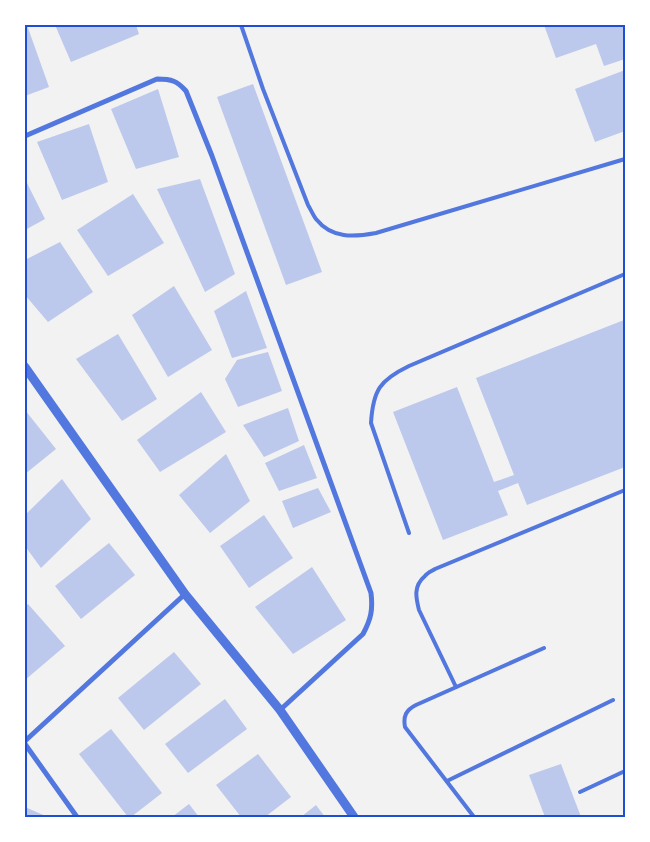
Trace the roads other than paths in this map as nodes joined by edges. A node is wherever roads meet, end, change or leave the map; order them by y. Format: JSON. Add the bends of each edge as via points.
{"nodes":[{"id":1,"x":241,"y":25,"type":"edge"},
{"id":2,"x":25,"y":136,"type":"edge"},
{"id":3,"x":625,"y":159,"type":"edge"},
{"id":4,"x":625,"y":274,"type":"edge"},
{"id":5,"x":25,"y":367,"type":"edge"},
{"id":6,"x":625,"y":490,"type":"edge"},
{"id":7,"x":409,"y":533,"type":"dead end"},
{"id":8,"x":184,"y":594,"type":"junction"},
{"id":9,"x":544,"y":648,"type":"dead end"},
{"id":10,"x":456,"y":688,"type":"junction"},
{"id":11,"x":613,"y":700,"type":"dead end"},
{"id":12,"x":280,"y":710,"type":"junction"},
{"id":13,"x":25,"y":743,"type":"edge"},
{"id":14,"x":625,"y":771,"type":"edge"},
{"id":15,"x":447,"y":781,"type":"junction"},
{"id":16,"x":580,"y":792,"type":"dead end"},
{"id":17,"x":77,"y":817,"type":"edge"},
{"id":18,"x":354,"y":817,"type":"edge"},
{"id":19,"x":474,"y":817,"type":"edge"}],
"edges":[{"from":1,"to":3,"type":"lane","via":[[308,205],[328,230],[344,236],[376,233]]},
{"from":2,"to":12,"type":"street","via":[[157,79],[169,79],[186,92],[371,592],[370,622],[363,634]]},
{"from":4,"to":7,"type":"lane","via":[[392,374],[380,387],[372,404],[371,423]]},
{"from":5,"to":8,"type":"street"},
{"from":6,"to":10,"type":"lane","via":[[424,576],[417,586],[419,610]]},
{"from":8,"to":12,"type":"street"},
{"from":8,"to":13,"type":"street"},
{"from":9,"to":10,"type":"lane"},
{"from":10,"to":15,"type":"lane","via":[[410,708],[404,720],[405,727]]},
{"from":11,"to":15,"type":"lane"},
{"from":12,"to":18,"type":"street"},
{"from":13,"to":17,"type":"street"},
{"from":14,"to":16,"type":"lane"},
{"from":15,"to":19,"type":"lane"}]}
